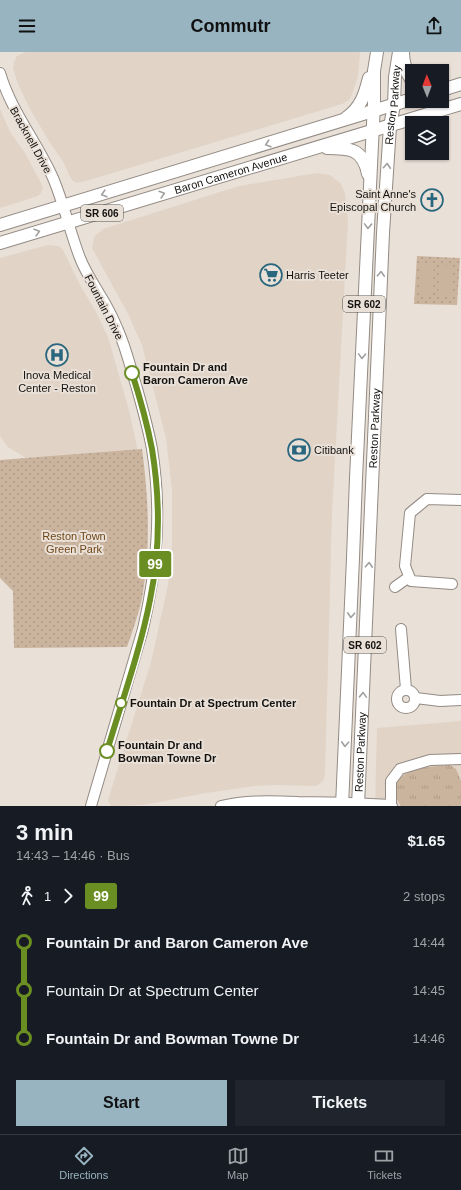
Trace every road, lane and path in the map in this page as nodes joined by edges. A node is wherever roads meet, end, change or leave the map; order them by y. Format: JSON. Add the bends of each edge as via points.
{"nodes":[{"id":1,"x":399,"y":52,"type":"edge"},
{"id":2,"x":404,"y":52,"type":"edge"},
{"id":3,"x":376,"y":53,"type":"edge"},
{"id":4,"x":405,"y":64,"type":"edge"},
{"id":5,"x":0,"y":73,"type":"edge"},
{"id":6,"x":405,"y":101,"type":"edge"},
{"id":7,"x":461,"y":104,"type":"edge"},
{"id":8,"x":394,"y":105,"type":"junction"},
{"id":9,"x":374,"y":111,"type":"junction"},
{"id":10,"x":339,"y":122,"type":"junction"},
{"id":11,"x":390,"y":126,"type":"junction"},
{"id":12,"x":372,"y":131,"type":"junction"},
{"id":13,"x":312,"y":148,"type":"junction"},
{"id":14,"x":370,"y":183,"type":"junction"},
{"id":15,"x":63,"y":206,"type":"junction"},
{"id":16,"x":68,"y":223,"type":"junction"},
{"id":17,"x":0,"y":225,"type":"edge"},
{"id":18,"x":0,"y":244,"type":"edge"},
{"id":19,"x":461,"y":500,"type":"edge"},
{"id":20,"x":409,"y":577,"type":"junction"},
{"id":21,"x":452,"y":584,"type":"dead end"},
{"id":22,"x":395,"y":587,"type":"dead end"},
{"id":23,"x":401,"y":629,"type":"dead end"},
{"id":24,"x":406,"y":689,"type":"junction"},
{"id":25,"x":416,"y":698,"type":"junction"},
{"id":26,"x":461,"y":700,"type":"edge"},
{"id":27,"x":461,"y":759,"type":"edge"},
{"id":28,"x":342,"y":804,"type":"edge"},
{"id":29,"x":358,"y":805,"type":"edge"},
{"id":30,"x":391,"y":805,"type":"edge"},
{"id":31,"x":91,"y":806,"type":"edge"},
{"id":32,"x":221,"y":806,"type":"edge"}],
"edges":[{"from":1,"to":8,"type":"main road","name":"Reston Parkway","number":"SR 602"},
{"from":2,"to":4,"type":"main road"},
{"from":3,"to":9,"type":"main road","name":"Reston Parkway","number":"SR 602"},
{"from":3,"to":10,"type":"main road","via":[[362,101]]},
{"from":5,"to":15,"type":"street","name":"Bracknell Drive","via":[[11,104],[46,163]]},
{"from":6,"to":8,"type":"main road","name":"Baron Cameron Avenue","number":"SR 606"},
{"from":7,"to":11,"type":"main road","name":"Baron Cameron Avenue","number":"SR 606"},
{"from":8,"to":9,"type":"main road","name":"Baron Cameron Avenue","number":"SR 606"},
{"from":8,"to":11,"type":"main road","name":"Reston Parkway","number":"SR 602"},
{"from":9,"to":10,"type":"main road","name":"Baron Cameron Avenue","number":"SR 606"},
{"from":9,"to":12,"type":"main road","name":"Reston Parkway","number":"SR 602"},
{"from":10,"to":15,"type":"main road","name":"Baron Cameron Avenue","number":"SR 606","one_way":true},
{"from":11,"to":12,"type":"main road","name":"Baron Cameron Avenue","number":"SR 606"},
{"from":29,"to":11,"type":"main road","name":"Reston Parkway","number":"SR 602","one_way":true,"via":[[383,232]]},
{"from":12,"to":13,"type":"main road","name":"Baron Cameron Avenue","number":"SR 606"},
{"from":12,"to":14,"type":"main road","name":"Reston Parkway","number":"SR 602"},
{"from":13,"to":14,"type":"main road","via":[[352,150],[362,157]]},
{"from":16,"to":13,"type":"main road","name":"Baron Cameron Avenue","number":"SR 606","one_way":true},
{"from":14,"to":28,"type":"main road","name":"Reston Parkway","number":"SR 602","one_way":true},
{"from":15,"to":16,"type":"street","name":"Fountain Drive"},
{"from":15,"to":17,"type":"main road","name":"Baron Cameron Avenue","number":"SR 606"},
{"from":18,"to":16,"type":"main road","name":"Baron Cameron Avenue","number":"SR 606","one_way":true},
{"from":16,"to":31,"type":"street","name":"Fountain Drive","via":[[80,259],[118,330],[140,398],[152,449],[158,510],[155,569],[150,599]]},
{"from":19,"to":20,"type":"street","via":[[427,499],[410,514],[405,566]]},
{"from":20,"to":21,"type":"street","via":[[411,581]]},
{"from":20,"to":22,"type":"street"},
{"from":23,"to":24,"type":"street"},
{"from":24,"to":25,"type":"street","via":[[411,690]]},
{"from":24,"to":25,"type":"street","via":[[398,694],[398,704],[406,708],[411,706]]},
{"from":25,"to":26,"type":"street"},
{"from":27,"to":30,"type":"street","via":[[430,760],[400,770],[391,781]]},
{"from":28,"to":29,"type":"street"},
{"from":28,"to":32,"type":"street","via":[[266,801]]},
{"from":29,"to":30,"type":"street"}]}
